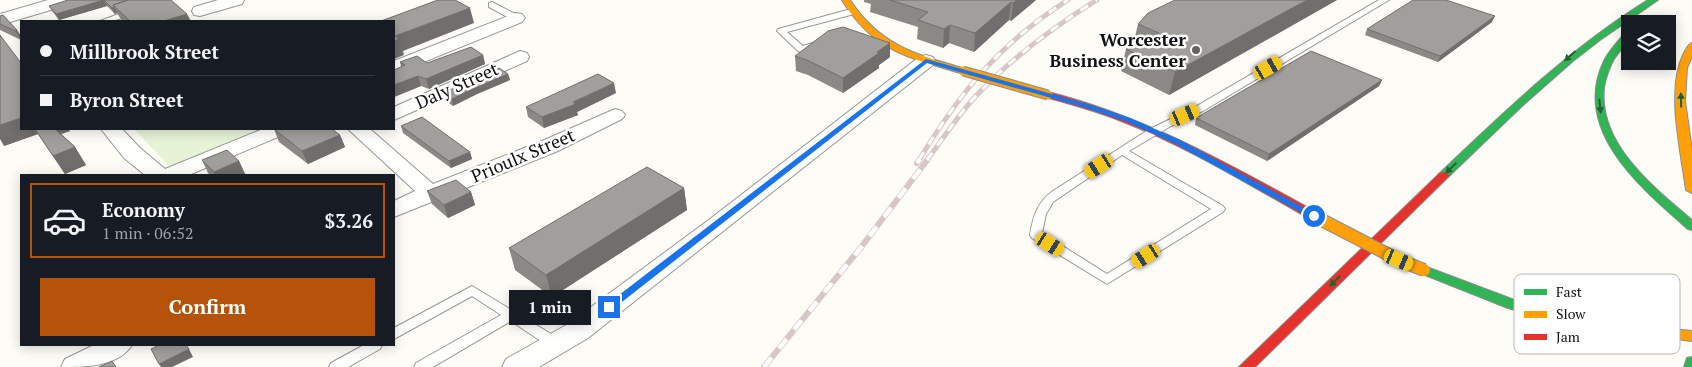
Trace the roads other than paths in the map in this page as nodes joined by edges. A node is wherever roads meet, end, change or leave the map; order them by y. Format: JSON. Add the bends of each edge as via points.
{"nodes":[{"id":1,"x":65,"y":0,"type":"edge"},
{"id":2,"x":185,"y":0,"type":"edge"},
{"id":3,"x":236,"y":0,"type":"edge"},
{"id":4,"x":846,"y":0,"type":"edge"},
{"id":5,"x":1385,"y":0,"type":"edge"},
{"id":6,"x":1654,"y":0,"type":"edge"},
{"id":7,"x":1662,"y":0,"type":"edge"},
{"id":8,"x":492,"y":5,"type":"dead end"},
{"id":9,"x":138,"y":11,"type":"edge"},
{"id":10,"x":851,"y":12,"type":"junction"},
{"id":11,"x":1647,"y":15,"type":"edge"},
{"id":12,"x":206,"y":16,"type":"edge"},
{"id":13,"x":516,"y":18,"type":"joint"},
{"id":14,"x":11,"y":20,"type":"edge"},
{"id":15,"x":107,"y":20,"type":"edge"},
{"id":16,"x":830,"y":41,"type":"edge"},
{"id":17,"x":1621,"y":42,"type":"edge"},
{"id":18,"x":1692,"y":46,"type":"edge"},
{"id":19,"x":520,"y":57,"type":"dead end"},
{"id":20,"x":926,"y":61,"type":"junction"},
{"id":21,"x":395,"y":68,"type":"edge"},
{"id":22,"x":395,"y":114,"type":"edge"},
{"id":23,"x":615,"y":115,"type":"dead end"},
{"id":24,"x":112,"y":130,"type":"edge"},
{"id":25,"x":278,"y":130,"type":"edge"},
{"id":26,"x":359,"y":130,"type":"edge"},
{"id":27,"x":1154,"y":131,"type":"junction"},
{"id":28,"x":1122,"y":151,"type":"junction"},
{"id":29,"x":158,"y":174,"type":"edge"},
{"id":30,"x":172,"y":174,"type":"edge"},
{"id":31,"x":1692,"y":190,"type":"edge"},
{"id":32,"x":430,"y":193,"type":"junction"},
{"id":33,"x":395,"y":210,"type":"edge"},
{"id":34,"x":1692,"y":226,"type":"edge"},
{"id":35,"x":1514,"y":305,"type":"edge"},
{"id":36,"x":511,"y":315,"type":"junction"},
{"id":37,"x":395,"y":333,"type":"edge"},
{"id":38,"x":556,"y":344,"type":"junction"},
{"id":39,"x":116,"y":346,"type":"edge"},
{"id":40,"x":373,"y":346,"type":"edge"},
{"id":41,"x":1692,"y":362,"type":"edge"},
{"id":42,"x":75,"y":367,"type":"edge"},
{"id":43,"x":336,"y":367,"type":"edge"},
{"id":44,"x":421,"y":367,"type":"edge"},
{"id":45,"x":516,"y":367,"type":"edge"},
{"id":46,"x":1246,"y":367,"type":"edge"},
{"id":47,"x":1691,"y":367,"type":"edge"}],
"edges":[{"from":1,"to":14,"type":"street"},
{"from":2,"to":12,"type":"street"},
{"from":3,"to":12,"type":"street"},
{"from":4,"to":10,"type":"main road"},
{"from":5,"to":27,"type":"lane","via":[[1199,109]]},
{"from":6,"to":46,"type":"main road","one_way":true,"via":[[1601,31],[1575,51]]},
{"from":7,"to":11,"type":"main road"},
{"from":8,"to":13,"type":"lane"},
{"from":9,"to":15,"type":"lane"},
{"from":10,"to":16,"type":"lane","via":[[831,21],[782,31],[801,49]]},
{"from":10,"to":20,"type":"main road","via":[[864,28]]},
{"from":13,"to":21,"type":"street"},
{"from":17,"to":34,"type":"main road","one_way":true,"via":[[1602,71],[1599,94],[1602,119],[1613,144],[1632,170]]},
{"from":31,"to":18,"type":"main road","one_way":true,"via":[[1680,101],[1682,68]]},
{"from":19,"to":22,"type":"street","name":"Daly Street"},
{"from":20,"to":27,"type":"main road","bridge":true,"via":[[1127,119]]},
{"from":20,"to":38,"type":"street","via":[[718,224],[578,331]]},
{"from":23,"to":32,"type":"street","name":"Prioulx Street","via":[[550,146]]},
{"from":24,"to":29,"type":"street","via":[[132,153]]},
{"from":25,"to":30,"type":"street"},
{"from":26,"to":32,"type":"street"},
{"from":27,"to":28,"type":"lane"},
{"from":27,"to":35,"type":"main road","bridge":true,"via":[[1399,260]]},
{"from":28,"to":28,"type":"lane","via":[[1219,209],[1107,280],[1036,235],[1038,215],[1047,201]]},
{"from":32,"to":33,"type":"street","name":"Prioulx Street"},
{"from":36,"to":37,"type":"lane","via":[[472,290]]},
{"from":36,"to":38,"type":"lane"},
{"from":36,"to":44,"type":"lane"},
{"from":38,"to":45,"type":"street"},
{"from":39,"to":42,"type":"street"},
{"from":40,"to":43,"type":"lane"},
{"from":41,"to":47,"type":"main road"}]}
